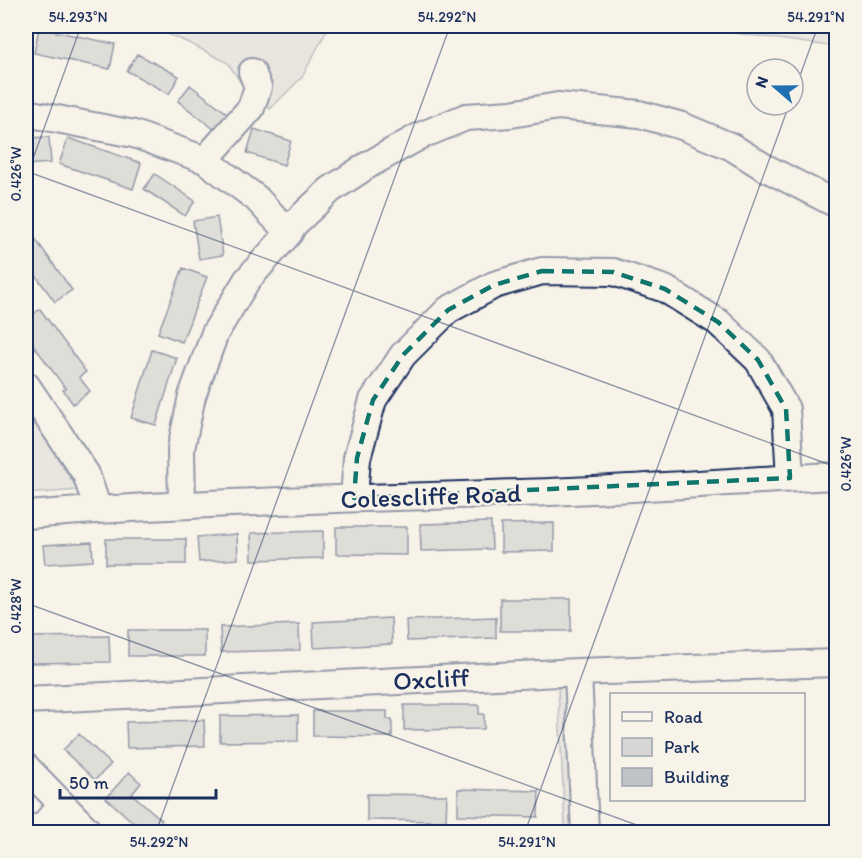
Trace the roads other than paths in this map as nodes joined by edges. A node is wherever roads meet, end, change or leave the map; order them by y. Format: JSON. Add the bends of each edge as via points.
{"nodes":[{"id":1,"x":252,"y":72,"type":"dead end"},
{"id":2,"x":26,"y":113,"type":"edge"},
{"id":3,"x":205,"y":160,"type":"junction"},
{"id":4,"x":837,"y":204,"type":"edge"},
{"id":5,"x":289,"y":233,"type":"junction"},
{"id":6,"x":26,"y":385,"type":"edge"},
{"id":7,"x":837,"y":476,"type":"edge"},
{"id":8,"x":790,"y":478,"type":"junction"},
{"id":9,"x":354,"y":498,"type":"junction"},
{"id":10,"x":182,"y":505,"type":"junction"},
{"id":11,"x":98,"y":509,"type":"junction"},
{"id":12,"x":26,"y":515,"type":"edge"},
{"id":13,"x":837,"y":663,"type":"edge"},
{"id":14,"x":578,"y":672,"type":"junction"},
{"id":15,"x":26,"y":700,"type":"edge"},
{"id":16,"x":26,"y":767,"type":"edge"},
{"id":17,"x":62,"y":805,"type":"junction"},
{"id":18,"x":26,"y":829,"type":"edge"},
{"id":19,"x":89,"y":832,"type":"edge"},
{"id":20,"x":585,"y":832,"type":"edge"}],
"edges":[{"from":1,"to":3,"type":"street","via":[[258,87],[251,108]]},
{"from":2,"to":3,"type":"street","via":[[134,134]]},
{"from":3,"to":5,"type":"street","via":[[256,198]]},
{"from":4,"to":5,"type":"street","via":[[732,147],[682,126],[639,114],[558,106],[466,117],[420,136],[330,190]]},
{"from":5,"to":10,"type":"street","via":[[247,280],[215,333],[192,396],[181,448]]},
{"from":6,"to":11,"type":"street","via":[[86,474]]},
{"from":7,"to":8,"type":"street","name":"Colescliffe Road"},
{"from":8,"to":9,"type":"street","name":"Colescliffe Road"},
{"from":8,"to":9,"type":"street","via":[[786,409],[758,360],[718,322],[666,289],[613,272],[542,271],[494,285],[448,310],[403,355],[373,400],[357,458]]},
{"from":9,"to":10,"type":"street","name":"Colescliffe Road"},
{"from":10,"to":11,"type":"street","name":"Colescliffe Road"},
{"from":11,"to":12,"type":"street","name":"Colescliffe Road"},
{"from":13,"to":14,"type":"street","name":"Oxcliff"},
{"from":14,"to":15,"type":"street","name":"Oxcliff"},
{"from":14,"to":20,"type":"street"},
{"from":16,"to":17,"type":"street"},
{"from":17,"to":18,"type":"street","via":[[42,827]]},
{"from":17,"to":19,"type":"street"}]}
